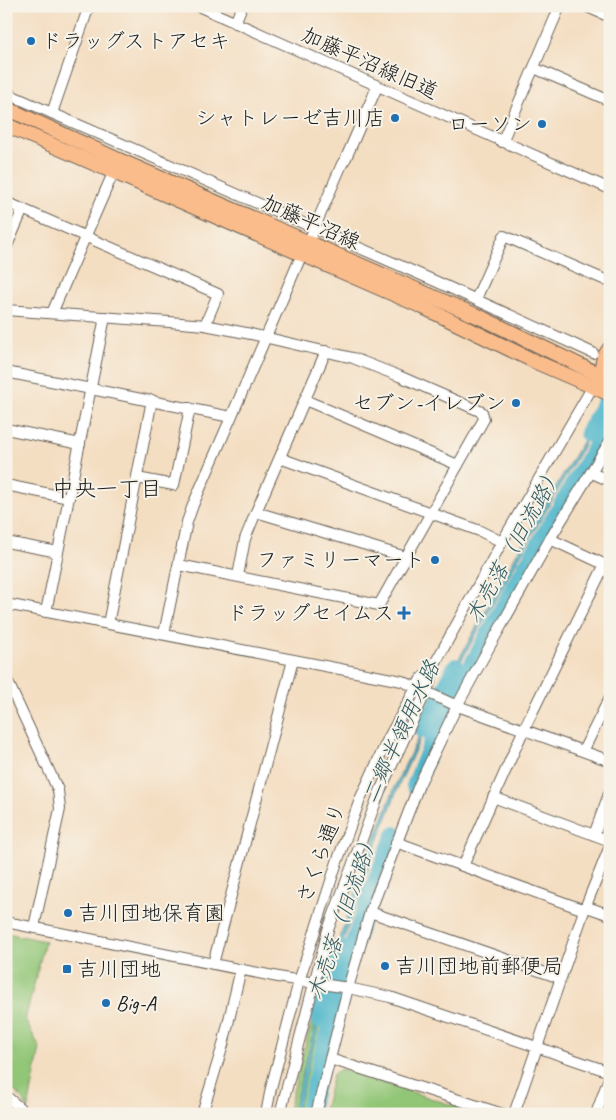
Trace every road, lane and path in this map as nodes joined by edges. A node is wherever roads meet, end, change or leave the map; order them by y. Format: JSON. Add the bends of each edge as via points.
{"nodes":[{"id":1,"x":89,"y":6,"type":"edge"},
{"id":2,"x":198,"y":6,"type":"edge"},
{"id":3,"x":242,"y":6,"type":"edge"},
{"id":4,"x":560,"y":6,"type":"edge"},
{"id":5,"x":585,"y":6,"type":"edge"},
{"id":6,"x":610,"y":17,"type":"edge"},
{"id":7,"x":235,"y":23,"type":"junction"},
{"id":8,"x":534,"y":68,"type":"junction"},
{"id":9,"x":378,"y":87,"type":"junction"},
{"id":10,"x":6,"y":93,"type":"edge"},
{"id":11,"x":610,"y":101,"type":"edge"},
{"id":12,"x":6,"y":108,"type":"edge"},
{"id":13,"x":52,"y":113,"type":"junction"},
{"id":14,"x":6,"y":125,"type":"edge"},
{"id":15,"x":502,"y":142,"type":"junction"},
{"id":16,"x":126,"y":145,"type":"junction"},
{"id":17,"x":117,"y":166,"type":"junction"},
{"id":18,"x":609,"y":188,"type":"edge"},
{"id":19,"x":6,"y":202,"type":"edge"},
{"id":20,"x":23,"y":209,"type":"junction"},
{"id":21,"x":314,"y":229,"type":"junction"},
{"id":22,"x":86,"y":238,"type":"junction"},
{"id":23,"x":6,"y":248,"type":"edge"},
{"id":24,"x":305,"y":248,"type":"junction"},
{"id":25,"x":433,"y":280,"type":"junction"},
{"id":26,"x":610,"y":282,"type":"edge"},
{"id":27,"x":427,"y":294,"type":"junction"},
{"id":28,"x":476,"y":299,"type":"junction"},
{"id":29,"x":6,"y":310,"type":"edge"},
{"id":30,"x":52,"y":313,"type":"junction"},
{"id":31,"x":105,"y":317,"type":"junction"},
{"id":32,"x":205,"y":325,"type":"junction"},
{"id":33,"x":266,"y":338,"type":"junction"},
{"id":34,"x":610,"y":348,"type":"edge"},
{"id":35,"x":326,"y":351,"type":"junction"},
{"id":36,"x":593,"y":353,"type":"dead end"},
{"id":37,"x":6,"y":372,"type":"edge"},
{"id":38,"x":603,"y":377,"type":"edge"},
{"id":39,"x":91,"y":388,"type":"junction"},
{"id":40,"x":610,"y":394,"type":"edge"},
{"id":41,"x":152,"y":400,"type":"junction"},
{"id":42,"x":305,"y":400,"type":"junction"},
{"id":43,"x":190,"y":408,"type":"junction"},
{"id":44,"x":231,"y":416,"type":"junction"},
{"id":45,"x":6,"y":429,"type":"edge"},
{"id":46,"x":610,"y":441,"type":"edge"},
{"id":47,"x":80,"y":444,"type":"junction"},
{"id":48,"x":280,"y":458,"type":"junction"},
{"id":49,"x":458,"y":465,"type":"junction"},
{"id":50,"x":592,"y":473,"type":"junction"},
{"id":51,"x":137,"y":478,"type":"junction"},
{"id":52,"x":610,"y":481,"type":"edge"},
{"id":53,"x":6,"y":485,"type":"edge"},
{"id":54,"x":69,"y":498,"type":"junction"},
{"id":55,"x":256,"y":512,"type":"junction"},
{"id":56,"x":431,"y":514,"type":"junction"},
{"id":57,"x":550,"y":539,"type":"junction"},
{"id":58,"x":6,"y":542,"type":"edge"},
{"id":59,"x":502,"y":542,"type":"junction"},
{"id":60,"x":58,"y":552,"type":"junction"},
{"id":61,"x":406,"y":557,"type":"junction"},
{"id":62,"x":178,"y":565,"type":"junction"},
{"id":63,"x":607,"y":565,"type":"edge"},
{"id":64,"x":238,"y":576,"type":"junction"},
{"id":65,"x":6,"y":604,"type":"edge"},
{"id":66,"x":46,"y":612,"type":"junction"},
{"id":67,"x":108,"y":624,"type":"junction"},
{"id":68,"x":164,"y":634,"type":"junction"},
{"id":69,"x":293,"y":660,"type":"junction"},
{"id":70,"x":6,"y":678,"type":"edge"},
{"id":71,"x":425,"y":692,"type":"junction"},
{"id":72,"x":610,"y":697,"type":"edge"},
{"id":73,"x":456,"y":705,"type":"junction"},
{"id":74,"x":524,"y":729,"type":"junction"},
{"id":75,"x":584,"y":751,"type":"junction"},
{"id":76,"x":610,"y":761,"type":"edge"},
{"id":77,"x":610,"y":791,"type":"edge"},
{"id":78,"x":493,"y":798,"type":"junction"},
{"id":79,"x":594,"y":835,"type":"junction"},
{"id":80,"x":610,"y":841,"type":"edge"},
{"id":81,"x":396,"y":842,"type":"junction"},
{"id":82,"x":610,"y":846,"type":"edge"},
{"id":83,"x":463,"y":866,"type":"junction"},
{"id":84,"x":585,"y":908,"type":"junction"},
{"id":85,"x":370,"y":912,"type":"junction"},
{"id":86,"x":610,"y":915,"type":"edge"},
{"id":87,"x":6,"y":922,"type":"edge"},
{"id":88,"x":34,"y":927,"type":"junction"},
{"id":89,"x":213,"y":964,"type":"junction"},
{"id":90,"x":241,"y":969,"type":"junction"},
{"id":91,"x":560,"y":978,"type":"junction"},
{"id":92,"x":299,"y":981,"type":"junction"},
{"id":93,"x":317,"y":984,"type":"junction"},
{"id":94,"x":346,"y":988,"type":"junction"},
{"id":95,"x":536,"y":1046,"type":"junction"},
{"id":96,"x":330,"y":1059,"type":"junction"},
{"id":97,"x":610,"y":1074,"type":"edge"},
{"id":98,"x":6,"y":1096,"type":"edge"},
{"id":99,"x":21,"y":1114,"type":"edge"},
{"id":100,"x":202,"y":1114,"type":"edge"},
{"id":101,"x":266,"y":1114,"type":"edge"},
{"id":102,"x":280,"y":1114,"type":"edge"},
{"id":103,"x":316,"y":1114,"type":"edge"},
{"id":104,"x":503,"y":1114,"type":"edge"},
{"id":105,"x":514,"y":1114,"type":"edge"},
{"id":106,"x":596,"y":1114,"type":"edge"}],
"edges":[{"from":1,"to":13,"type":"street"},
{"from":2,"to":7,"type":"street","name":"加藤平沼線旧道"},
{"from":3,"to":7,"type":"street"},
{"from":4,"to":8,"type":"street"},
{"from":5,"to":6,"type":"street"},
{"from":7,"to":9,"type":"street","name":"加藤平沼線旧道"},
{"from":8,"to":11,"type":"street"},
{"from":8,"to":15,"type":"street"},
{"from":9,"to":15,"type":"street","name":"加藤平沼線旧道"},
{"from":9,"to":21,"type":"street"},
{"from":10,"to":13,"type":"street"},
{"from":12,"to":17,"type":"main road","name":"加藤平沼線"},
{"from":13,"to":16,"type":"street"},
{"from":14,"to":17,"type":"main road","name":"加藤平沼線"},
{"from":15,"to":18,"type":"street","name":"加藤平沼線旧道"},
{"from":16,"to":17,"type":"street"},
{"from":16,"to":21,"type":"street"},
{"from":17,"to":22,"type":"street"},
{"from":17,"to":24,"type":"main road","name":"加藤平沼線"},
{"from":19,"to":20,"type":"street"},
{"from":20,"to":22,"type":"street"},
{"from":20,"to":23,"type":"street"},
{"from":21,"to":24,"type":"street"},
{"from":21,"to":25,"type":"street"},
{"from":22,"to":30,"type":"street"},
{"from":22,"to":32,"type":"street","via":[[218,294]]},
{"from":24,"to":27,"type":"main road","name":"加藤平沼線"},
{"from":24,"to":33,"type":"street"},
{"from":24,"to":38,"type":"main road","name":"加藤平沼線","via":[[536,362]]},
{"from":25,"to":27,"type":"street"},
{"from":25,"to":28,"type":"street"},
{"from":26,"to":28,"type":"street","via":[[504,236]]},
{"from":27,"to":38,"type":"main road","name":"加藤平沼線"},
{"from":28,"to":36,"type":"street"},
{"from":29,"to":30,"type":"street"},
{"from":30,"to":31,"type":"street"},
{"from":31,"to":32,"type":"street"},
{"from":31,"to":39,"type":"street"},
{"from":32,"to":33,"type":"street"},
{"from":33,"to":35,"type":"street"},
{"from":33,"to":44,"type":"street"},
{"from":34,"to":38,"type":"main road","via":[[604,357]]},
{"from":35,"to":42,"type":"street"},
{"from":35,"to":49,"type":"street","via":[[369,364],[482,412],[484,419]]},
{"from":37,"to":39,"type":"street"},
{"from":38,"to":40,"type":"main road"},
{"from":38,"to":59,"type":"street","name":"さくら通り"},
{"from":39,"to":41,"type":"street"},
{"from":39,"to":47,"type":"street"},
{"from":41,"to":43,"type":"street"},
{"from":41,"to":51,"type":"street"},
{"from":42,"to":48,"type":"street"},
{"from":42,"to":49,"type":"street"},
{"from":43,"to":44,"type":"street"},
{"from":43,"to":51,"type":"street","via":[[174,485]]},
{"from":44,"to":62,"type":"street","via":[[193,505]]},
{"from":45,"to":47,"type":"street"},
{"from":46,"to":50,"type":"street"},
{"from":47,"to":54,"type":"street"},
{"from":48,"to":55,"type":"street"},
{"from":48,"to":56,"type":"street"},
{"from":49,"to":56,"type":"street"},
{"from":50,"to":52,"type":"street"},
{"from":50,"to":57,"type":"street"},
{"from":51,"to":67,"type":"street"},
{"from":53,"to":54,"type":"street"},
{"from":54,"to":60,"type":"street"},
{"from":55,"to":61,"type":"street"},
{"from":55,"to":64,"type":"street","via":[[245,539]]},
{"from":56,"to":59,"type":"street","via":[[480,530]]},
{"from":56,"to":61,"type":"street"},
{"from":57,"to":63,"type":"street"},
{"from":57,"to":73,"type":"street"},
{"from":58,"to":60,"type":"street"},
{"from":59,"to":71,"type":"street","name":"さくら通り","via":[[432,670],[421,678]]},
{"from":60,"to":66,"type":"street"},
{"from":61,"to":64,"type":"street","via":[[380,605]]},
{"from":62,"to":64,"type":"street"},
{"from":62,"to":68,"type":"street"},
{"from":63,"to":74,"type":"street"},
{"from":65,"to":66,"type":"street"},
{"from":66,"to":67,"type":"street"},
{"from":67,"to":68,"type":"street"},
{"from":68,"to":69,"type":"street"},
{"from":69,"to":71,"type":"street","via":[[398,680]]},
{"from":69,"to":89,"type":"street"},
{"from":70,"to":88,"type":"street","via":[[58,790],[60,801]]},
{"from":71,"to":73,"type":"street"},
{"from":71,"to":92,"type":"street","name":"さくら通り","via":[[388,739],[361,797],[325,896]]},
{"from":71,"to":93,"type":"street","name":"さくら通り","via":[[359,846],[328,930]]},
{"from":72,"to":75,"type":"street"},
{"from":73,"to":74,"type":"street"},
{"from":73,"to":81,"type":"street"},
{"from":74,"to":75,"type":"street"},
{"from":74,"to":78,"type":"street"},
{"from":75,"to":76,"type":"street"},
{"from":77,"to":79,"type":"street"},
{"from":78,"to":79,"type":"street"},
{"from":78,"to":83,"type":"street"},
{"from":79,"to":80,"type":"street"},
{"from":81,"to":83,"type":"street"},
{"from":81,"to":85,"type":"street"},
{"from":82,"to":84,"type":"street"},
{"from":83,"to":84,"type":"street"},
{"from":84,"to":86,"type":"street"},
{"from":84,"to":91,"type":"street"},
{"from":85,"to":91,"type":"street"},
{"from":85,"to":94,"type":"street"},
{"from":87,"to":88,"type":"street"},
{"from":88,"to":89,"type":"street"},
{"from":89,"to":90,"type":"street"},
{"from":90,"to":92,"type":"street"},
{"from":90,"to":100,"type":"street"},
{"from":91,"to":95,"type":"street"},
{"from":92,"to":93,"type":"street"},
{"from":92,"to":101,"type":"street","name":"さくら通り"},
{"from":93,"to":94,"type":"street"},
{"from":93,"to":102,"type":"street","name":"さくら通り"},
{"from":94,"to":95,"type":"street","via":[[404,1001]]},
{"from":94,"to":96,"type":"street"},
{"from":95,"to":97,"type":"street"},
{"from":95,"to":105,"type":"street"},
{"from":96,"to":103,"type":"street"},
{"from":96,"to":104,"type":"street"},
{"from":97,"to":106,"type":"street"},
{"from":98,"to":99,"type":"street","via":[[21,1109]]}]}
